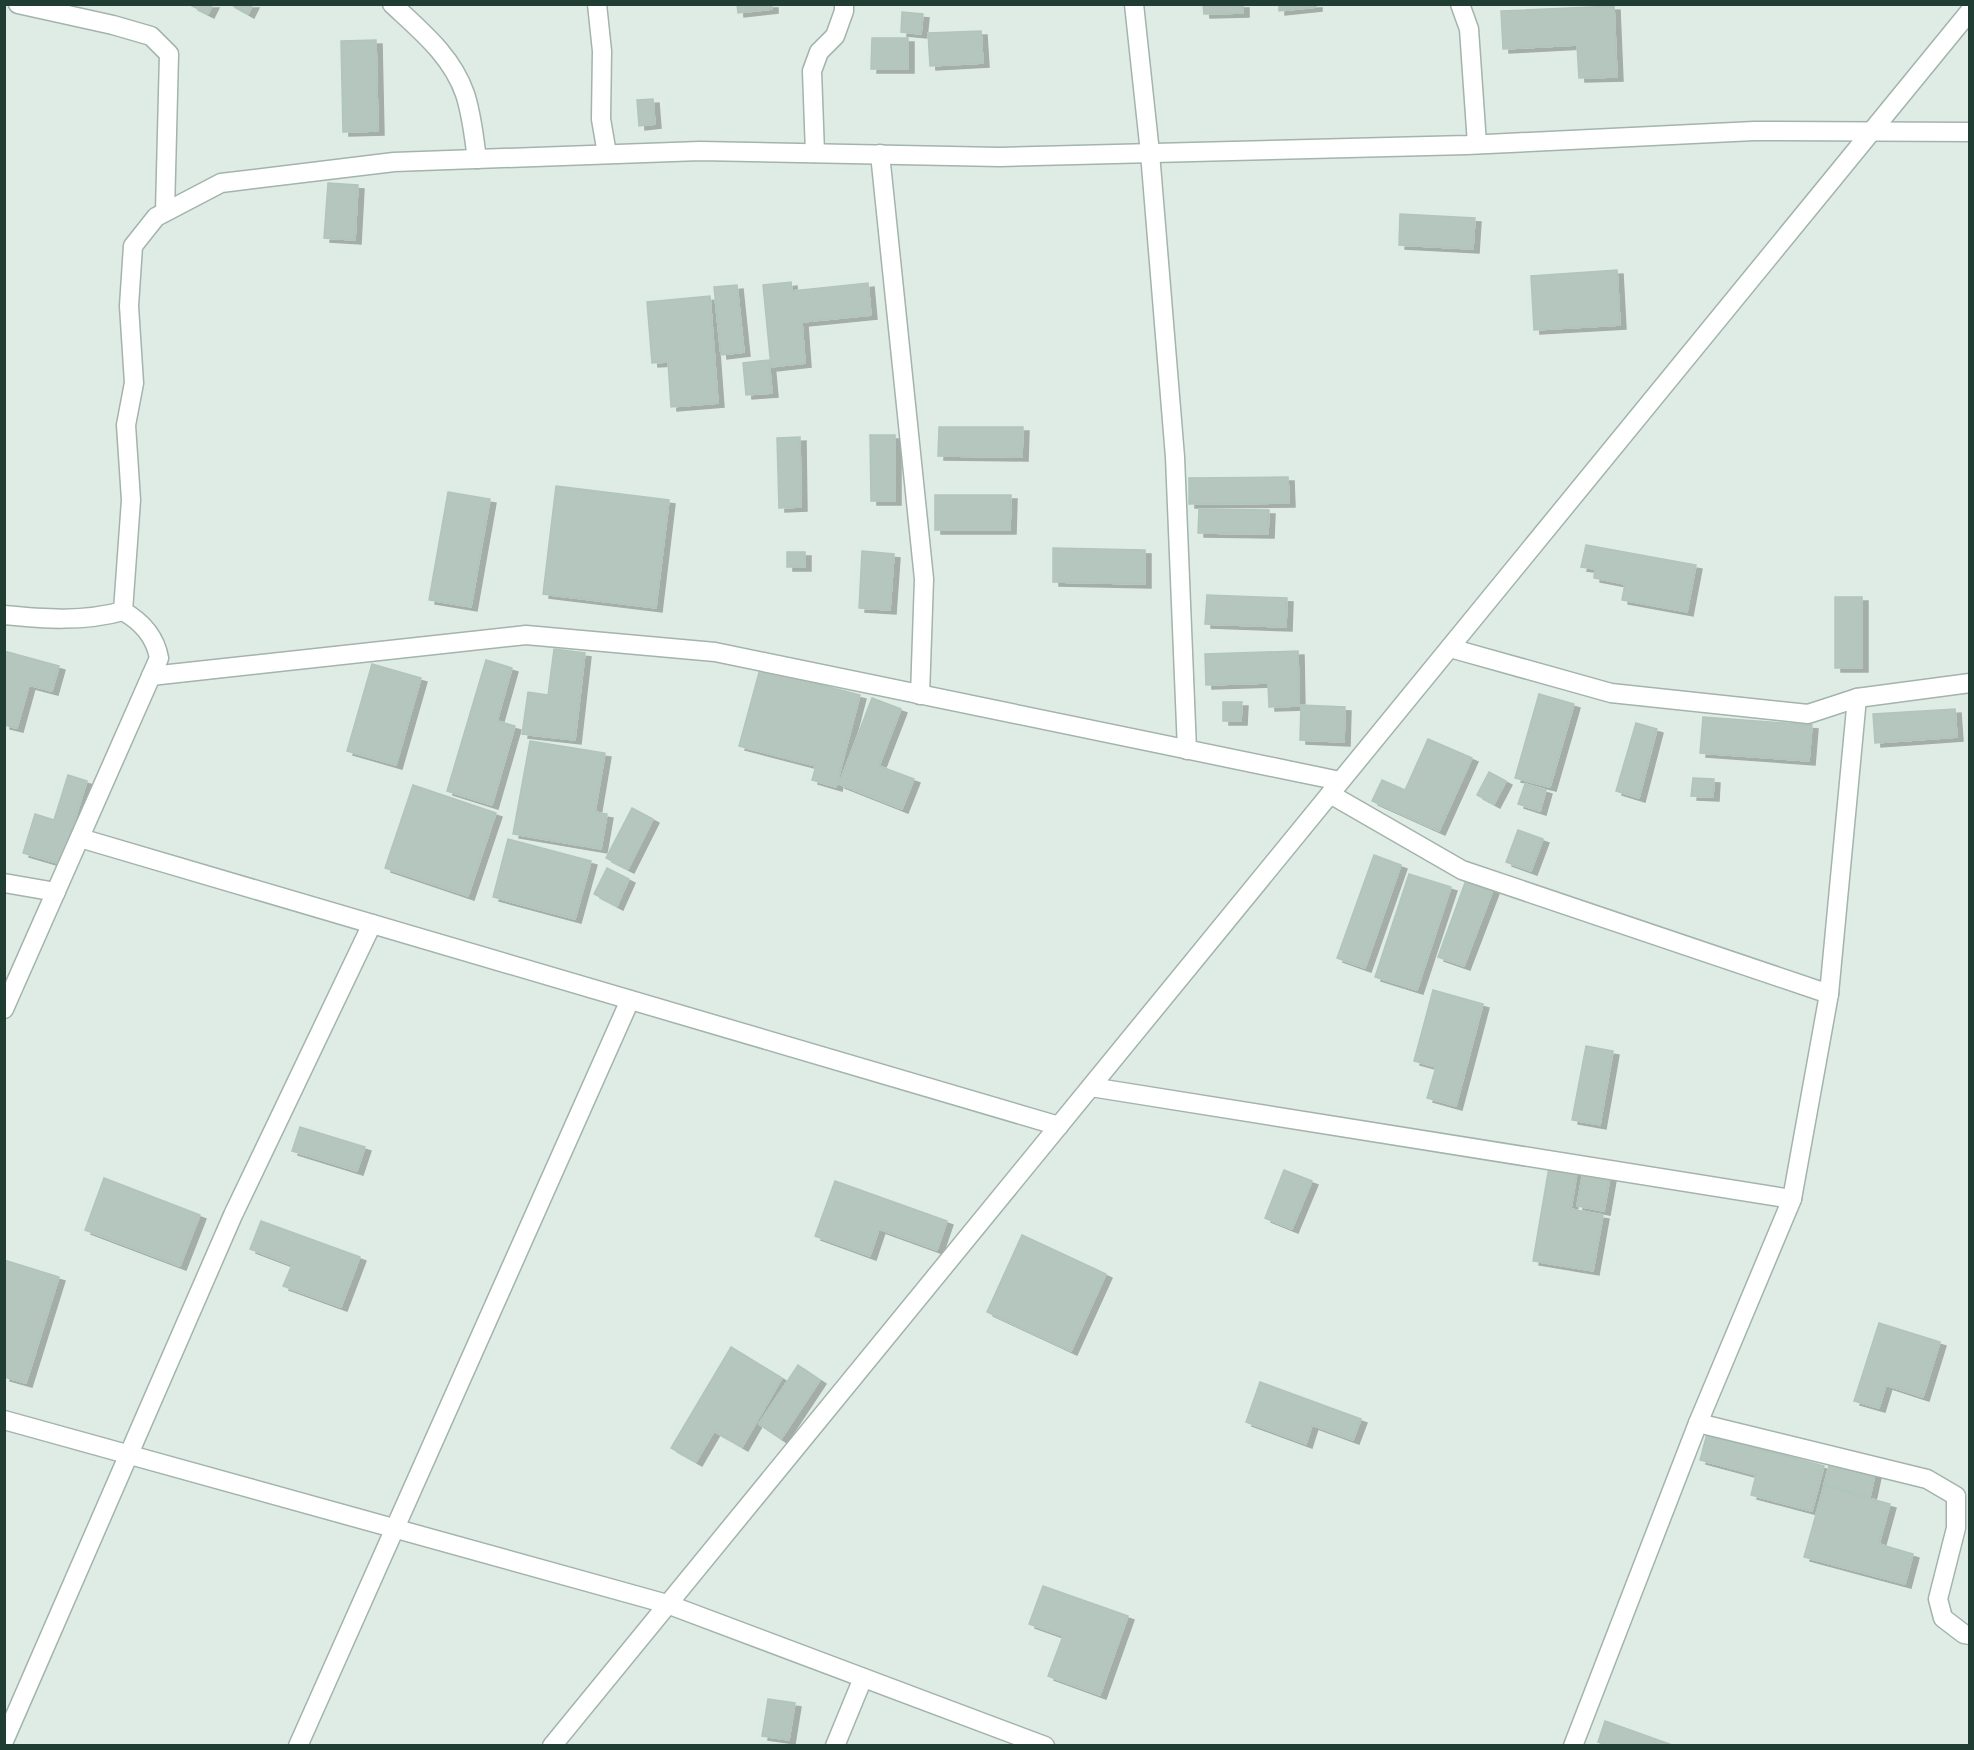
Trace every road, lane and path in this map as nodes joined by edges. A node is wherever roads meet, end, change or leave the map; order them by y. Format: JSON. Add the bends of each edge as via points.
{"nodes":[{"id":1,"x":18,"y":4,"type":"edge"},
{"id":2,"x":392,"y":4,"type":"edge"},
{"id":3,"x":597,"y":4,"type":"edge"},
{"id":4,"x":844,"y":4,"type":"edge"},
{"id":5,"x":1134,"y":4,"type":"edge"},
{"id":6,"x":1460,"y":4,"type":"edge"},
{"id":7,"x":1970,"y":11,"type":"edge"},
{"id":8,"x":1873,"y":131,"type":"junction"},
{"id":9,"x":1970,"y":132,"type":"edge"},
{"id":10,"x":1477,"y":144,"type":"junction"},
{"id":11,"x":815,"y":153,"type":"junction"},
{"id":12,"x":1150,"y":153,"type":"junction"},
{"id":13,"x":607,"y":154,"type":"junction"},
{"id":14,"x":880,"y":154,"type":"junction"},
{"id":15,"x":477,"y":159,"type":"junction"},
{"id":16,"x":165,"y":212,"type":"junction"},
{"id":17,"x":123,"y":610,"type":"junction"},
{"id":18,"x":4,"y":615,"type":"edge"},
{"id":19,"x":1450,"y":648,"type":"junction"},
{"id":20,"x":151,"y":676,"type":"junction"},
{"id":21,"x":1970,"y":683,"type":"edge"},
{"id":22,"x":920,"y":695,"type":"junction"},
{"id":23,"x":1857,"y":698,"type":"junction"},
{"id":24,"x":1187,"y":750,"type":"junction"},
{"id":25,"x":1335,"y":788,"type":"junction"},
{"id":26,"x":80,"y":838,"type":"junction"},
{"id":27,"x":4,"y":883,"type":"edge"},
{"id":28,"x":56,"y":892,"type":"junction"},
{"id":29,"x":372,"y":924,"type":"junction"},
{"id":30,"x":1829,"y":994,"type":"junction"},
{"id":31,"x":630,"y":1000,"type":"junction"},
{"id":32,"x":4,"y":1009,"type":"edge"},
{"id":33,"x":1091,"y":1087,"type":"junction"},
{"id":34,"x":1059,"y":1126,"type":"junction"},
{"id":35,"x":1792,"y":1199,"type":"junction"},
{"id":36,"x":4,"y":1420,"type":"edge"},
{"id":37,"x":1698,"y":1424,"type":"junction"},
{"id":38,"x":129,"y":1454,"type":"junction"},
{"id":39,"x":394,"y":1530,"type":"junction"},
{"id":40,"x":667,"y":1605,"type":"junction"},
{"id":41,"x":1970,"y":1635,"type":"edge"},
{"id":42,"x":863,"y":1677,"type":"junction"},
{"id":43,"x":4,"y":1741,"type":"edge"},
{"id":44,"x":298,"y":1746,"type":"edge"},
{"id":45,"x":552,"y":1746,"type":"edge"},
{"id":46,"x":835,"y":1746,"type":"edge"},
{"id":47,"x":1046,"y":1746,"type":"edge"},
{"id":48,"x":1573,"y":1746,"type":"edge"}],
"edges":[{"from":1,"to":16,"type":"street","via":[[151,36],[169,54]]},
{"from":2,"to":15,"type":"street","via":[[452,64],[466,95]]},
{"from":3,"to":13,"type":"street"},
{"from":4,"to":11,"type":"street","via":[[835,36],[819,52],[812,71]]},
{"from":5,"to":12,"type":"street"},
{"from":6,"to":10,"type":"street","via":[[1469,29]]},
{"from":7,"to":8,"type":"street"},
{"from":8,"to":9,"type":"street"},
{"from":8,"to":10,"type":"street","via":[[1754,131]]},
{"from":8,"to":19,"type":"street"},
{"from":10,"to":12,"type":"street"},
{"from":11,"to":13,"type":"street"},
{"from":11,"to":14,"type":"street"},
{"from":12,"to":14,"type":"street","via":[[1000,157]]},
{"from":12,"to":24,"type":"street","via":[[1174,456]]},
{"from":13,"to":15,"type":"street"},
{"from":14,"to":22,"type":"street","via":[[924,579]]},
{"from":15,"to":16,"type":"street","via":[[394,162],[221,183]]},
{"from":16,"to":17,"type":"street","via":[[156,217],[133,246],[129,306],[134,383],[126,425],[131,500]]},
{"from":17,"to":18,"type":"street","via":[[80,619]]},
{"from":17,"to":20,"type":"street","via":[[139,620],[157,646],[159,658]]},
{"from":19,"to":23,"type":"street","via":[[1611,693],[1808,714]]},
{"from":19,"to":25,"type":"street"},
{"from":20,"to":22,"type":"street","via":[[526,635],[715,652]]},
{"from":20,"to":26,"type":"street"},
{"from":21,"to":23,"type":"street"},
{"from":22,"to":24,"type":"street"},
{"from":23,"to":30,"type":"street"},
{"from":24,"to":25,"type":"street"},
{"from":25,"to":30,"type":"street","via":[[1462,870]]},
{"from":25,"to":33,"type":"street"},
{"from":26,"to":28,"type":"street"},
{"from":26,"to":29,"type":"street"},
{"from":27,"to":28,"type":"street"},
{"from":28,"to":32,"type":"street"},
{"from":29,"to":31,"type":"street"},
{"from":29,"to":38,"type":"street","via":[[233,1215]]},
{"from":30,"to":35,"type":"street"},
{"from":31,"to":34,"type":"street"},
{"from":31,"to":39,"type":"street"},
{"from":33,"to":34,"type":"street"},
{"from":33,"to":35,"type":"street"},
{"from":34,"to":40,"type":"street"},
{"from":35,"to":37,"type":"street"},
{"from":36,"to":38,"type":"street"},
{"from":37,"to":41,"type":"street","via":[[1927,1479],[1956,1496],[1956,1528],[1938,1599],[1943,1618]]},
{"from":37,"to":48,"type":"street"},
{"from":38,"to":39,"type":"street"},
{"from":38,"to":43,"type":"street"},
{"from":39,"to":40,"type":"street"},
{"from":39,"to":44,"type":"street"},
{"from":40,"to":42,"type":"street"},
{"from":40,"to":45,"type":"street"},
{"from":42,"to":46,"type":"street"},
{"from":42,"to":47,"type":"street"}]}
